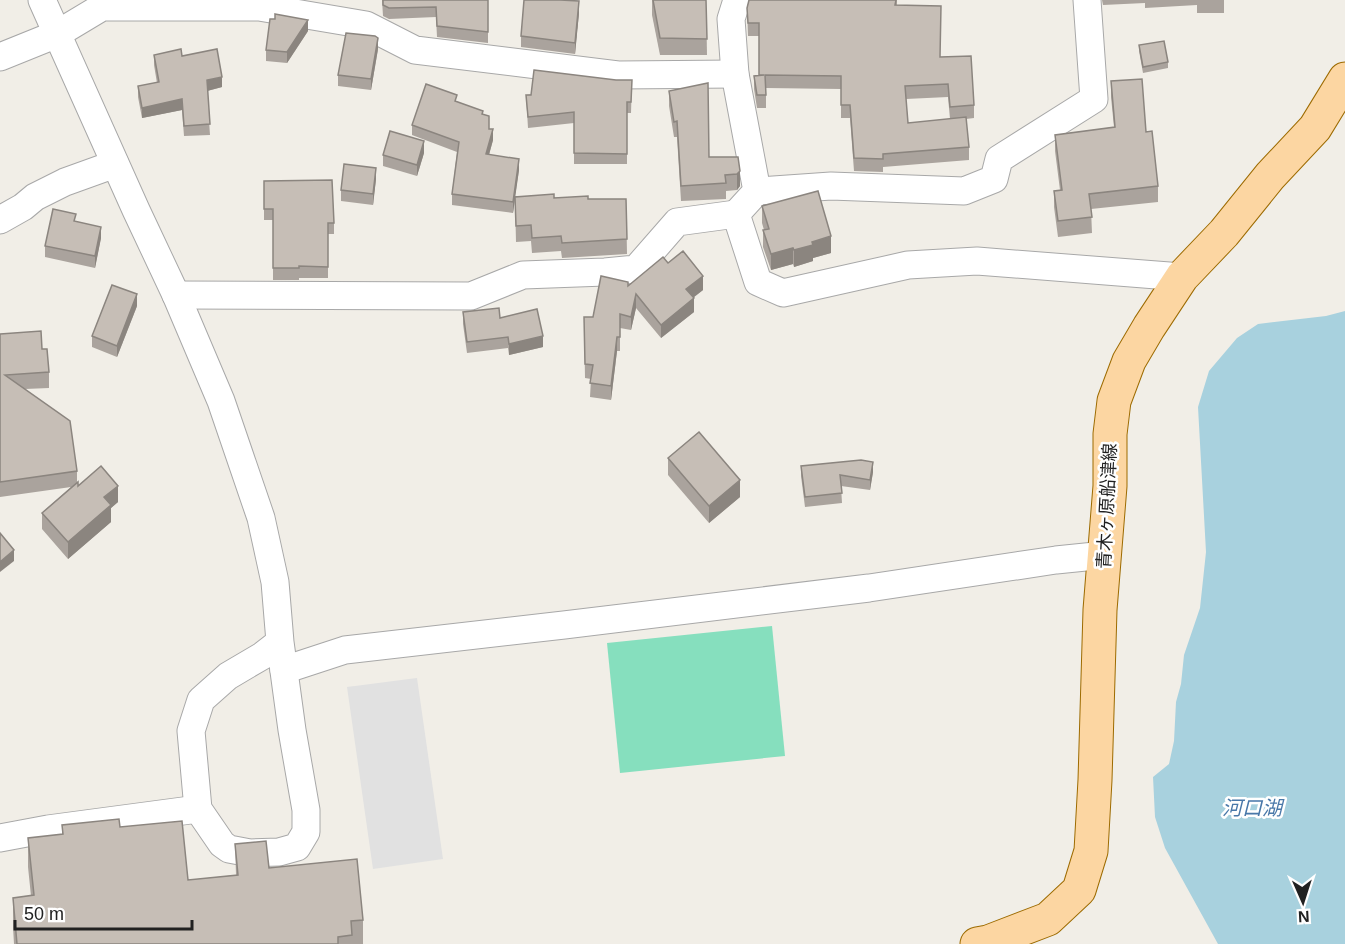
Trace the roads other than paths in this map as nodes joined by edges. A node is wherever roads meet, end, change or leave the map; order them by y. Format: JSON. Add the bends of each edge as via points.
{"nodes":[{"id":1,"x":42,"y":0,"type":"edge"},
{"id":2,"x":737,"y":0,"type":"edge"},
{"id":3,"x":1087,"y":0,"type":"edge"},
{"id":4,"x":57,"y":34,"type":"junction"},
{"id":5,"x":0,"y":57,"type":"edge"},
{"id":6,"x":735,"y":74,"type":"junction"},
{"id":7,"x":1345,"y":79,"type":"edge"},
{"id":8,"x":115,"y":164,"type":"junction"},
{"id":9,"x":757,"y":191,"type":"junction"},
{"id":10,"x":736,"y":214,"type":"junction"},
{"id":11,"x":0,"y":220,"type":"edge"},
{"id":12,"x":1182,"y":276,"type":"junction"},
{"id":13,"x":176,"y":295,"type":"junction"},
{"id":14,"x":1105,"y":555,"type":"junction"},
{"id":15,"x":280,"y":642,"type":"junction"},
{"id":16,"x":284,"y":670,"type":"junction"},
{"id":17,"x":198,"y":809,"type":"junction"},
{"id":18,"x":0,"y":838,"type":"edge"},
{"id":19,"x":977,"y":944,"type":"edge"}],
"edges":[{"from":1,"to":4,"type":"street"},
{"from":2,"to":6,"type":"street","via":[[731,19]]},
{"from":3,"to":9,"type":"street","via":[[1094,99],[999,159],[994,179],[964,191],[831,186]]},
{"from":4,"to":5,"type":"street"},
{"from":4,"to":6,"type":"street","via":[[102,7],[259,7],[366,25],[415,50],[618,75]]},
{"from":4,"to":8,"type":"street"},
{"from":6,"to":9,"type":"street"},
{"from":7,"to":12,"type":"main road","name":"青木ヶ原船津線","via":[[1315,128]]},
{"from":8,"to":11,"type":"street","via":[[65,182]]},
{"from":8,"to":13,"type":"street"},
{"from":9,"to":10,"type":"street"},
{"from":10,"to":12,"type":"street","via":[[758,282],[783,294],[908,265],[977,261]]},
{"from":10,"to":13,"type":"street","via":[[677,222],[636,269],[523,275],[471,297]]},
{"from":12,"to":14,"type":"main road","name":"青木ヶ原船津線","via":[[1129,361],[1114,400]]},
{"from":13,"to":15,"type":"street","via":[[221,401],[261,518],[275,582]]},
{"from":14,"to":16,"type":"street","via":[[564,626],[345,650]]},
{"from":14,"to":19,"type":"main road","name":"青木ヶ原船津線","via":[[1091,851],[1079,890],[1048,919]]},
{"from":15,"to":16,"type":"street"},
{"from":15,"to":17,"type":"street","via":[[228,676],[201,700],[191,731]]},
{"from":16,"to":17,"type":"street","via":[[306,810],[306,832],[297,847],[250,853],[229,849]]},
{"from":17,"to":18,"type":"street"}]}
